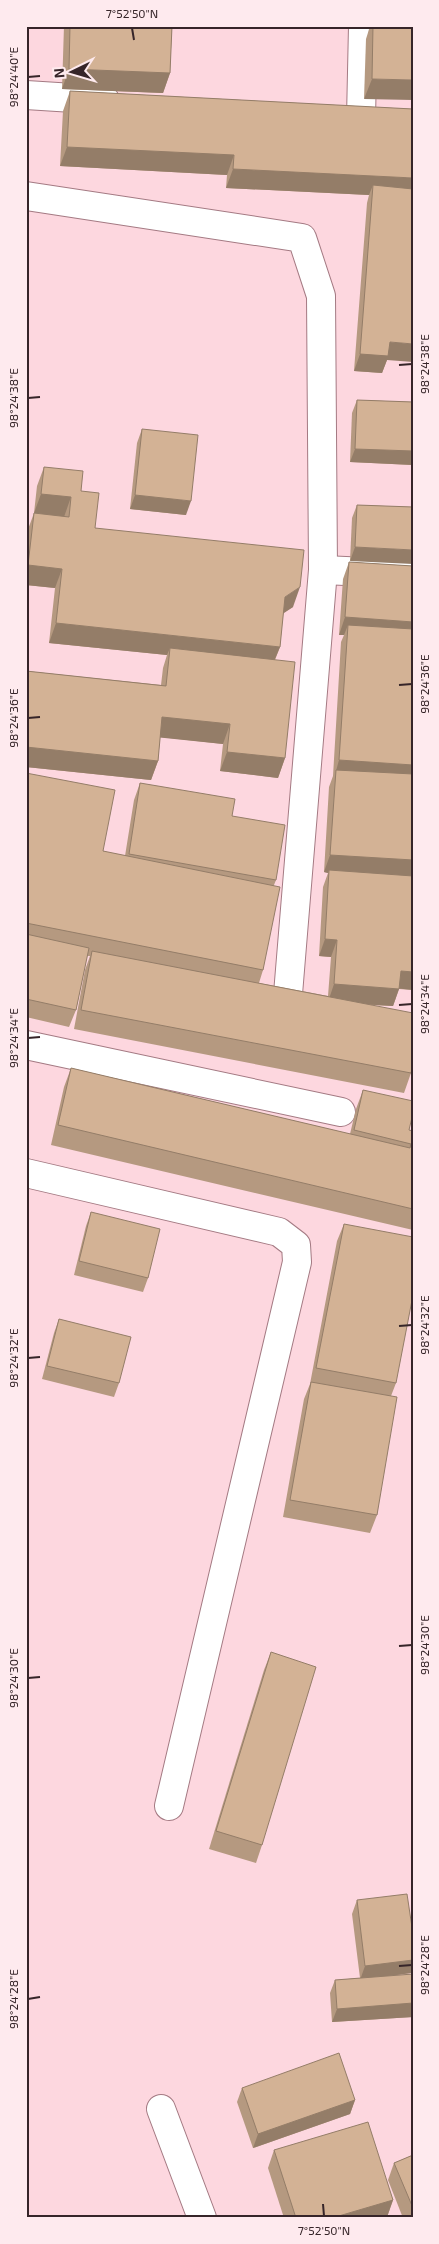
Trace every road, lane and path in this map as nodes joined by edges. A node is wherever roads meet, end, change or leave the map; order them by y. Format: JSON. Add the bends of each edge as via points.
{"nodes":[{"id":1,"x":363,"y":26,"type":"edge"},
{"id":2,"x":26,"y":95,"type":"edge"},
{"id":3,"x":134,"y":102,"type":"edge"},
{"id":4,"x":331,"y":116,"type":"edge"},
{"id":5,"x":26,"y":196,"type":"edge"},
{"id":6,"x":323,"y":570,"type":"junction"},
{"id":7,"x":413,"y":574,"type":"edge"},
{"id":8,"x":288,"y":994,"type":"edge"},
{"id":9,"x":26,"y":1045,"type":"edge"},
{"id":10,"x":341,"y":1112,"type":"dead end"},
{"id":11,"x":26,"y":1173,"type":"edge"},
{"id":12,"x":169,"y":1806,"type":"dead end"},
{"id":13,"x":160,"y":2109,"type":"dead end"},
{"id":14,"x":202,"y":2218,"type":"edge"}],
"edges":[{"from":1,"to":4,"type":"street","via":[[374,119]]},
{"from":2,"to":3,"type":"street"},
{"from":5,"to":6,"type":"street","via":[[302,238],[321,296]]},
{"from":6,"to":7,"type":"street"},
{"from":6,"to":8,"type":"street"},
{"from":9,"to":10,"type":"street"},
{"from":11,"to":12,"type":"street","via":[[279,1232],[296,1245],[297,1262]]},
{"from":13,"to":14,"type":"street"}]}
